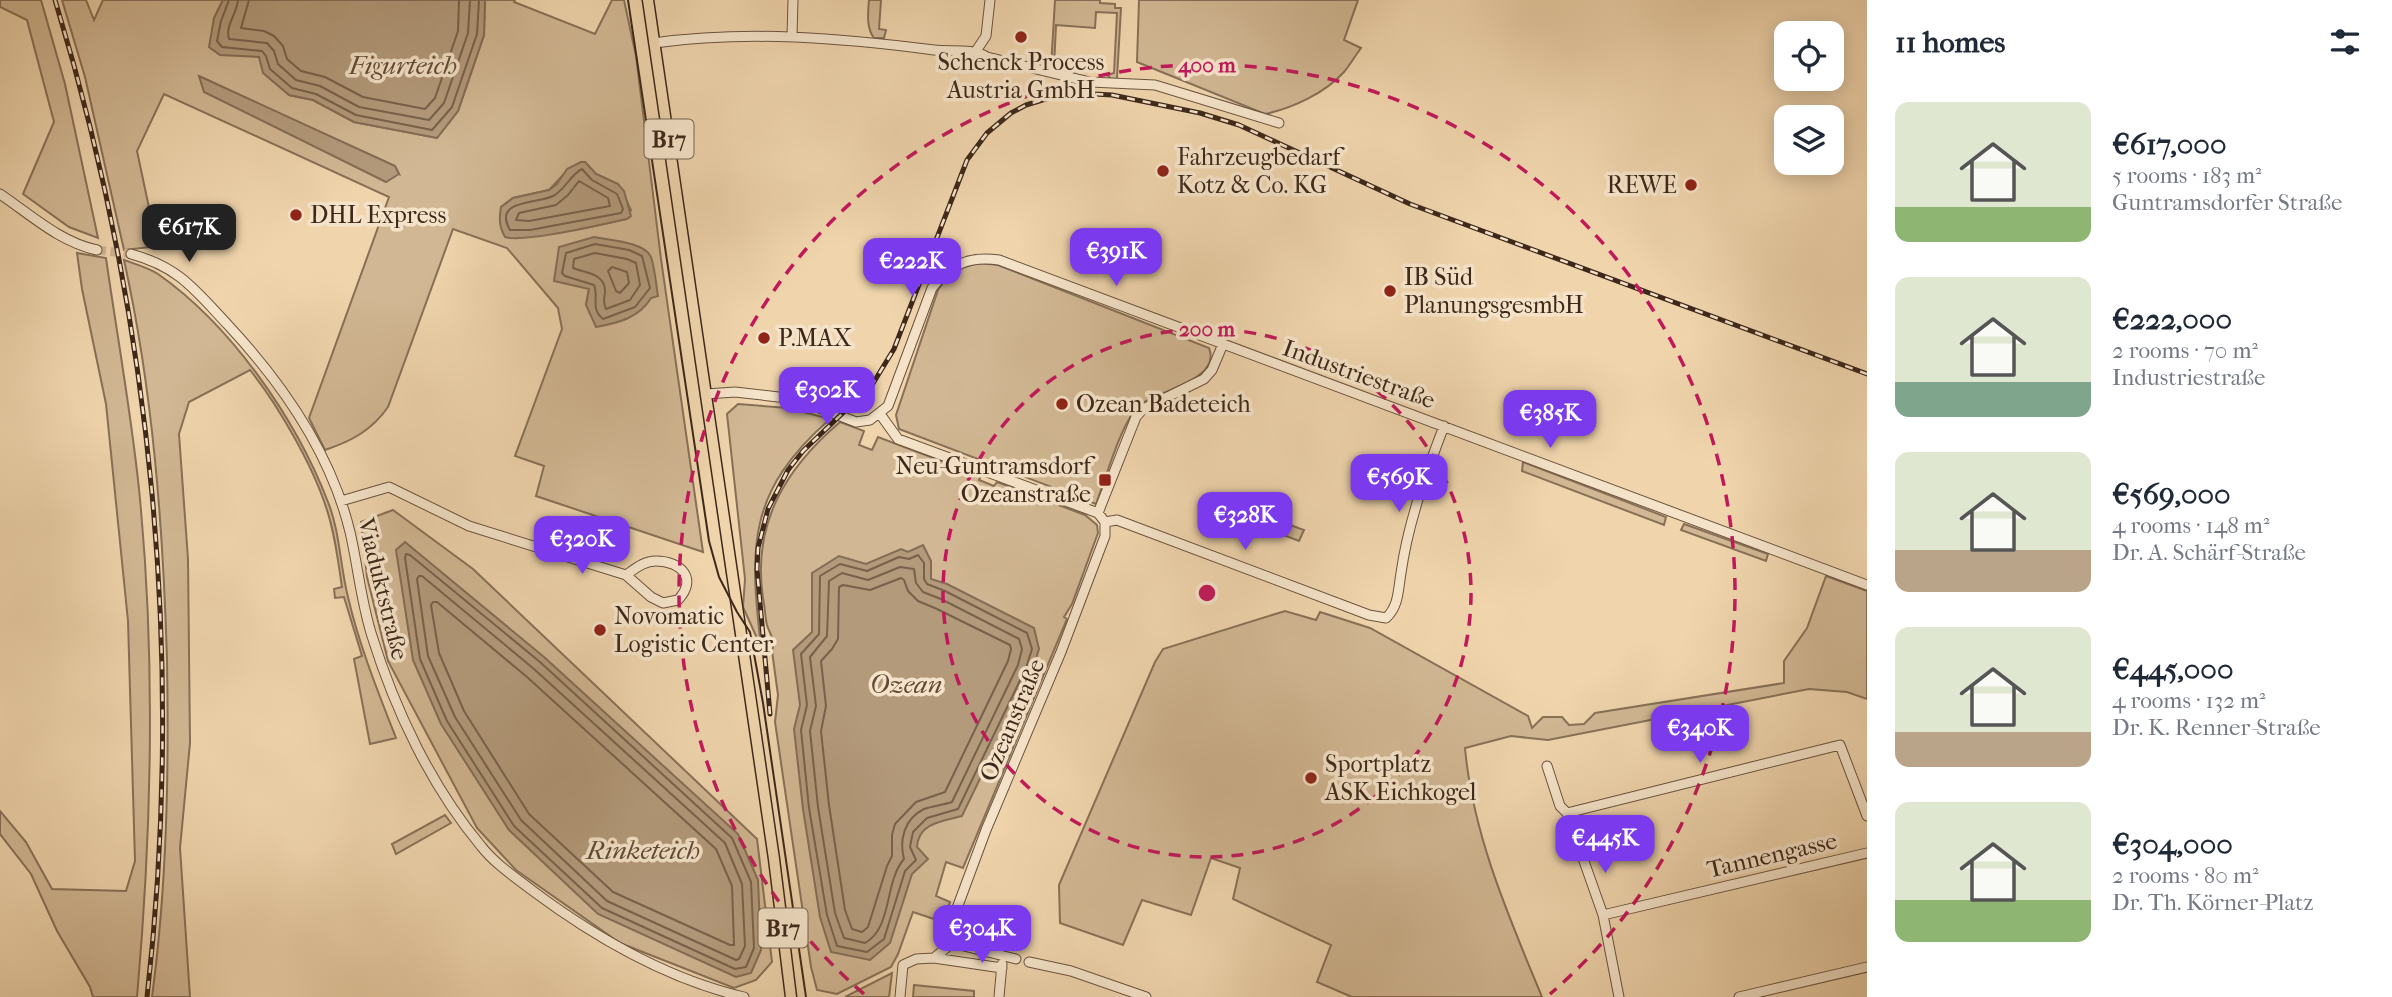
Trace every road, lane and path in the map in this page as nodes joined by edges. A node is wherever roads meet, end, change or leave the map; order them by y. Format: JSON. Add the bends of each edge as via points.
{"nodes":[{"id":1,"x":648,"y":0,"type":"edge"},
{"id":2,"x":793,"y":0,"type":"edge"},
{"id":3,"x":990,"y":0,"type":"edge"},
{"id":4,"x":792,"y":36,"type":"junction"},
{"id":5,"x":654,"y":43,"type":"junction"},
{"id":6,"x":976,"y":51,"type":"junction"},
{"id":7,"x":1279,"y":123,"type":"dead end"},
{"id":8,"x":0,"y":194,"type":"edge"},
{"id":9,"x":97,"y":250,"type":"tunnel mouth"},
{"id":10,"x":131,"y":254,"type":"tunnel mouth"},
{"id":11,"x":1223,"y":344,"type":"junction"},
{"id":12,"x":706,"y":394,"type":"junction"},
{"id":13,"x":880,"y":414,"type":"junction"},
{"id":14,"x":1444,"y":426,"type":"junction"},
{"id":15,"x":341,"y":501,"type":"junction"},
{"id":16,"x":1098,"y":513,"type":"junction"},
{"id":17,"x":1105,"y":523,"type":"junction"},
{"id":18,"x":626,"y":575,"type":"junction"},
{"id":19,"x":1867,"y":584,"type":"edge"},
{"id":20,"x":1547,"y":766,"type":"dead end"},
{"id":21,"x":1567,"y":813,"type":"junction"},
{"id":22,"x":1867,"y":817,"type":"edge"},
{"id":23,"x":1867,"y":853,"type":"edge"},
{"id":24,"x":1604,"y":915,"type":"junction"},
{"id":25,"x":952,"y":943,"type":"junction"},
{"id":26,"x":1003,"y":955,"type":"junction"},
{"id":27,"x":934,"y":958,"type":"junction"},
{"id":28,"x":1016,"y":959,"type":"dead end"},
{"id":29,"x":1029,"y":962,"type":"dead end"},
{"id":30,"x":1867,"y":967,"type":"edge"},
{"id":31,"x":1002,"y":968,"type":"junction"},
{"id":32,"x":744,"y":997,"type":"edge"},
{"id":33,"x":791,"y":997,"type":"edge"},
{"id":34,"x":900,"y":997,"type":"edge"},
{"id":35,"x":999,"y":997,"type":"edge"},
{"id":36,"x":1146,"y":997,"type":"edge"},
{"id":37,"x":1619,"y":997,"type":"edge"},
{"id":38,"x":1739,"y":997,"type":"edge"}],
"edges":[{"from":1,"to":5,"type":"main road","number":"B17"},
{"from":2,"to":4,"type":"street"},
{"from":3,"to":6,"type":"street","via":[[986,36]]},
{"from":4,"to":5,"type":"street"},
{"from":4,"to":6,"type":"street"},
{"from":5,"to":12,"type":"main road","number":"B17"},
{"from":6,"to":7,"type":"street","via":[[1090,82],[1155,85]]},
{"from":8,"to":9,"type":"street","via":[[60,237]]},
{"from":10,"to":15,"type":"street","name":"Viaduktstraße","via":[[175,272],[271,374],[293,404]]},
{"from":11,"to":13,"type":"street","name":"Industriestraße","via":[[999,260],[966,260],[943,274],[932,288],[888,406]]},
{"from":11,"to":14,"type":"street","name":"Industriestraße"},
{"from":11,"to":16,"type":"street","via":[[1204,379],[1136,416]]},
{"from":12,"to":13,"type":"street","via":[[735,392],[796,399],[856,422]]},
{"from":12,"to":33,"type":"main road","number":"B17"},
{"from":13,"to":16,"type":"street","via":[[898,439]]},
{"from":14,"to":17,"type":"street","via":[[1411,527],[1395,609],[1386,618],[1117,520]]},
{"from":14,"to":19,"type":"street","name":"Industriestraße"},
{"from":15,"to":18,"type":"street","via":[[389,487],[469,526]]},
{"from":15,"to":32,"type":"street","name":"Viaduktstraße","via":[[372,635],[388,682],[426,764],[482,848],[505,870],[603,939],[706,986]]},
{"from":16,"to":17,"type":"street"},
{"from":17,"to":25,"type":"street","name":"Ozeanstraße","via":[[1105,536],[1061,652],[950,927]]},
{"from":18,"to":18,"type":"street","via":[[663,603],[678,600],[687,586],[681,568],[671,563],[642,564]]},
{"from":20,"to":21,"type":"street","via":[[1560,806]]},
{"from":21,"to":22,"type":"street","via":[[1840,745]]},
{"from":21,"to":24,"type":"street"},
{"from":23,"to":24,"type":"street","name":"Tannengasse"},
{"from":24,"to":37,"type":"street"},
{"from":25,"to":26,"type":"street"},
{"from":25,"to":27,"type":"street"},
{"from":26,"to":28,"type":"street"},
{"from":26,"to":31,"type":"street"},
{"from":27,"to":31,"type":"street"},
{"from":27,"to":34,"type":"street","via":[[903,965]]},
{"from":29,"to":36,"type":"street"},
{"from":30,"to":38,"type":"street"},
{"from":31,"to":35,"type":"street"}]}
